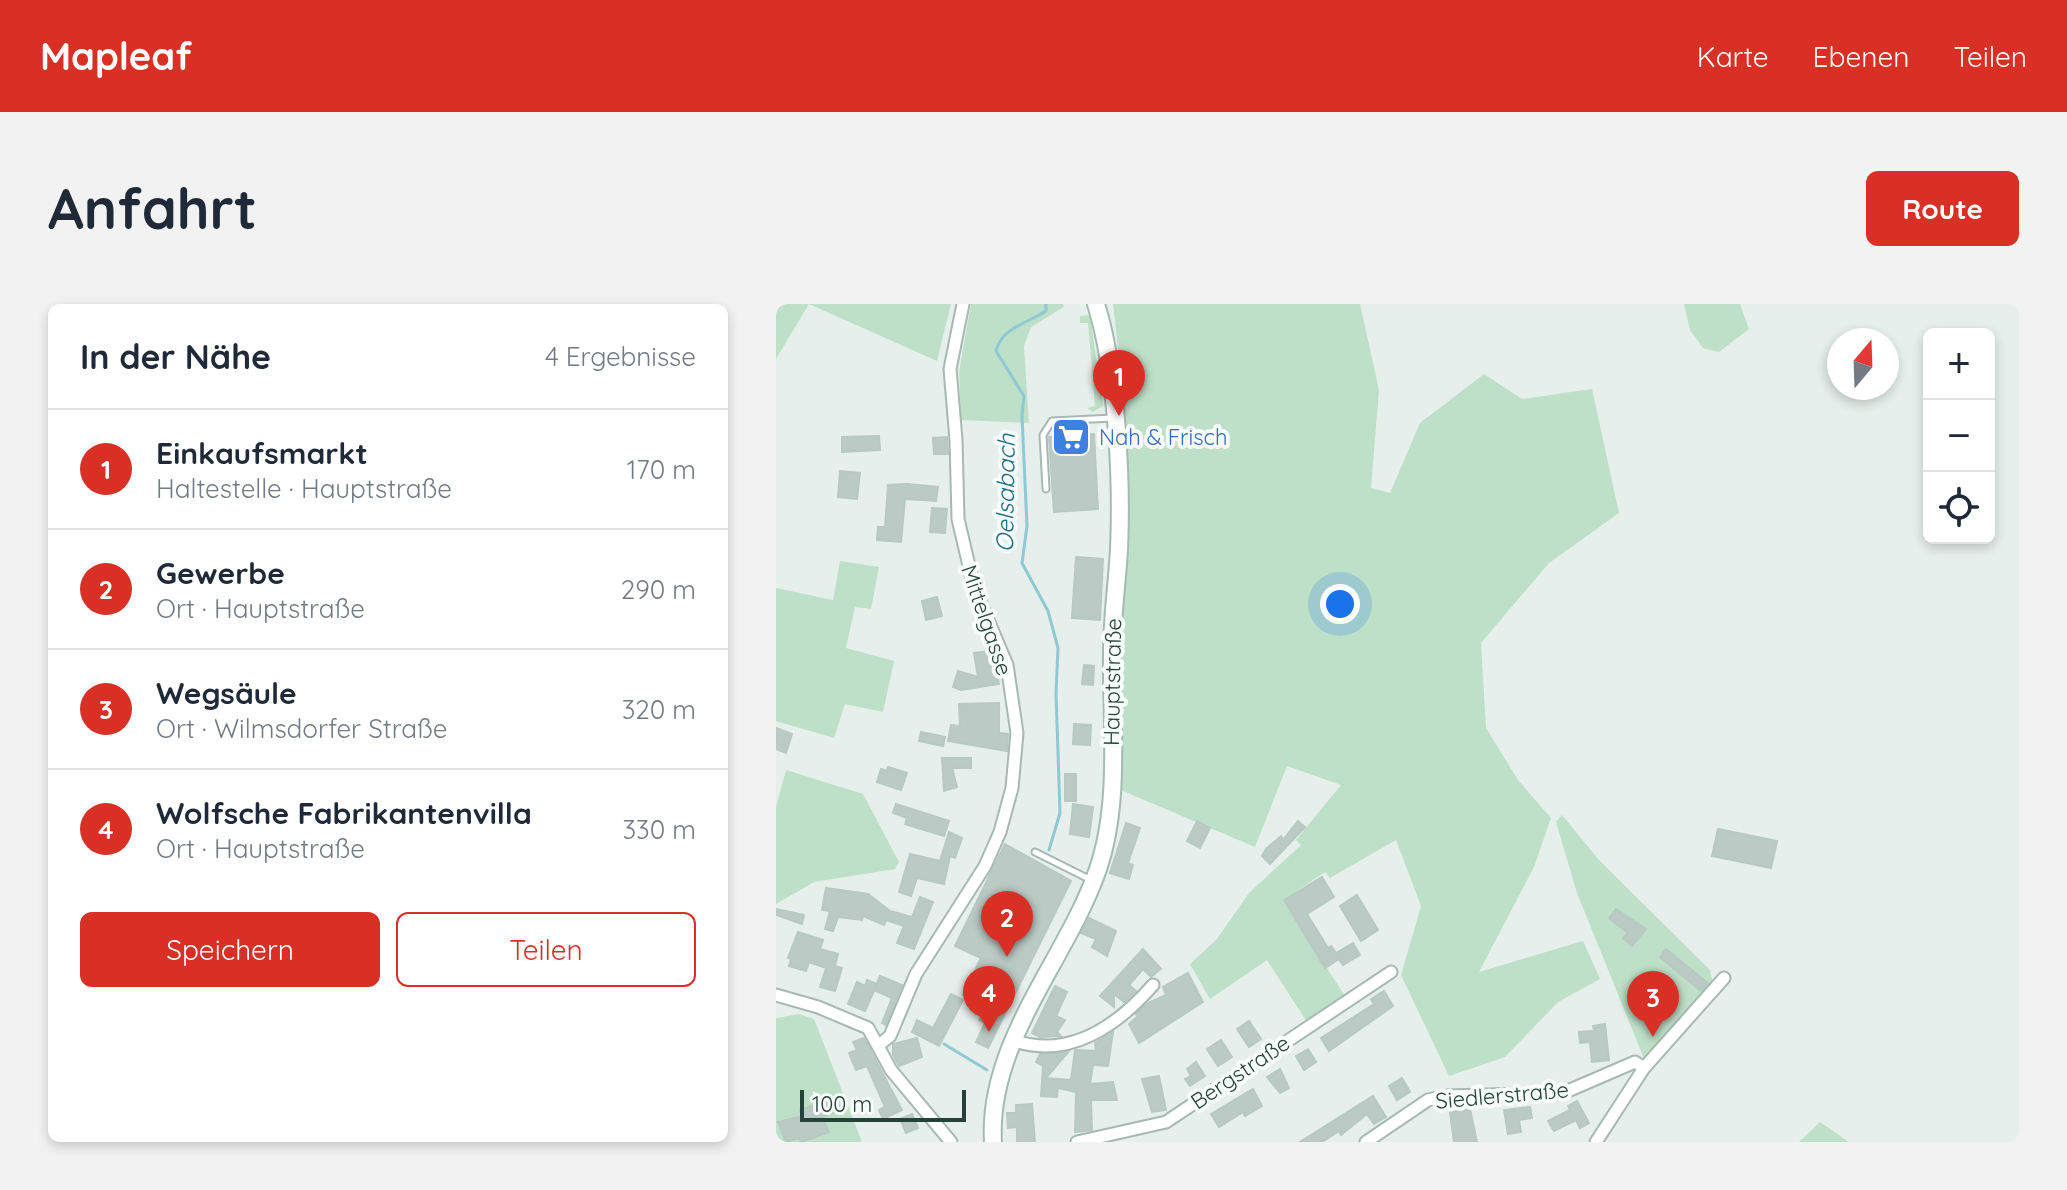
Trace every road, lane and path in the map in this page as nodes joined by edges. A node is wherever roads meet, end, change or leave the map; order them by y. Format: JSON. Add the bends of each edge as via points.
{"nodes":[{"id":1,"x":963,"y":304,"type":"edge"},
{"id":2,"x":1096,"y":304,"type":"edge"},
{"id":3,"x":1114,"y":417,"type":"junction"},
{"id":4,"x":1046,"y":489,"type":"dead end"},
{"id":5,"x":1035,"y":852,"type":"dead end"},
{"id":6,"x":1093,"y":881,"type":"junction"},
{"id":7,"x":1391,"y":972,"type":"dead end"},
{"id":8,"x":1724,"y":978,"type":"dead end"},
{"id":9,"x":1153,"y":985,"type":"dead end"},
{"id":10,"x":776,"y":995,"type":"edge"},
{"id":11,"x":1015,"y":1041,"type":"junction"},
{"id":12,"x":879,"y":1045,"type":"junction"},
{"id":13,"x":1644,"y":1068,"type":"junction"},
{"id":14,"x":951,"y":1142,"type":"edge"},
{"id":15,"x":993,"y":1142,"type":"edge"},
{"id":16,"x":1077,"y":1142,"type":"edge"},
{"id":17,"x":1366,"y":1142,"type":"edge"},
{"id":18,"x":1596,"y":1142,"type":"edge"}],
"edges":[{"from":1,"to":12,"type":"street","name":"Mittelgasse","via":[[950,369],[958,519],[974,587],[1007,665],[1017,733],[1012,788],[985,866],[916,974],[890,1036]]},
{"from":2,"to":3,"type":"main road","name":"Hauptstraße"},
{"from":3,"to":4,"type":"lane","via":[[1052,421],[1043,435]]},
{"from":3,"to":6,"type":"main road","name":"Hauptstraße","via":[[1120,528],[1108,644],[1110,800],[1107,836]]},
{"from":5,"to":6,"type":"lane"},
{"from":6,"to":11,"type":"main road","name":"Hauptstraße"},
{"from":7,"to":16,"type":"street","name":"Bergstraße","via":[[1166,1122]]},
{"from":8,"to":13,"type":"street"},
{"from":9,"to":11,"type":"street","via":[[1133,1007],[1077,1041],[1035,1048]]},
{"from":10,"to":12,"type":"street","via":[[863,1025]]},
{"from":11,"to":15,"type":"main road","name":"Hauptstraße","via":[[998,1084]]},
{"from":12,"to":14,"type":"street","via":[[891,1070]]},
{"from":13,"to":17,"type":"street","name":"Siedlerstraße","via":[[1635,1062],[1563,1093],[1428,1100]]},
{"from":13,"to":18,"type":"street"}]}
